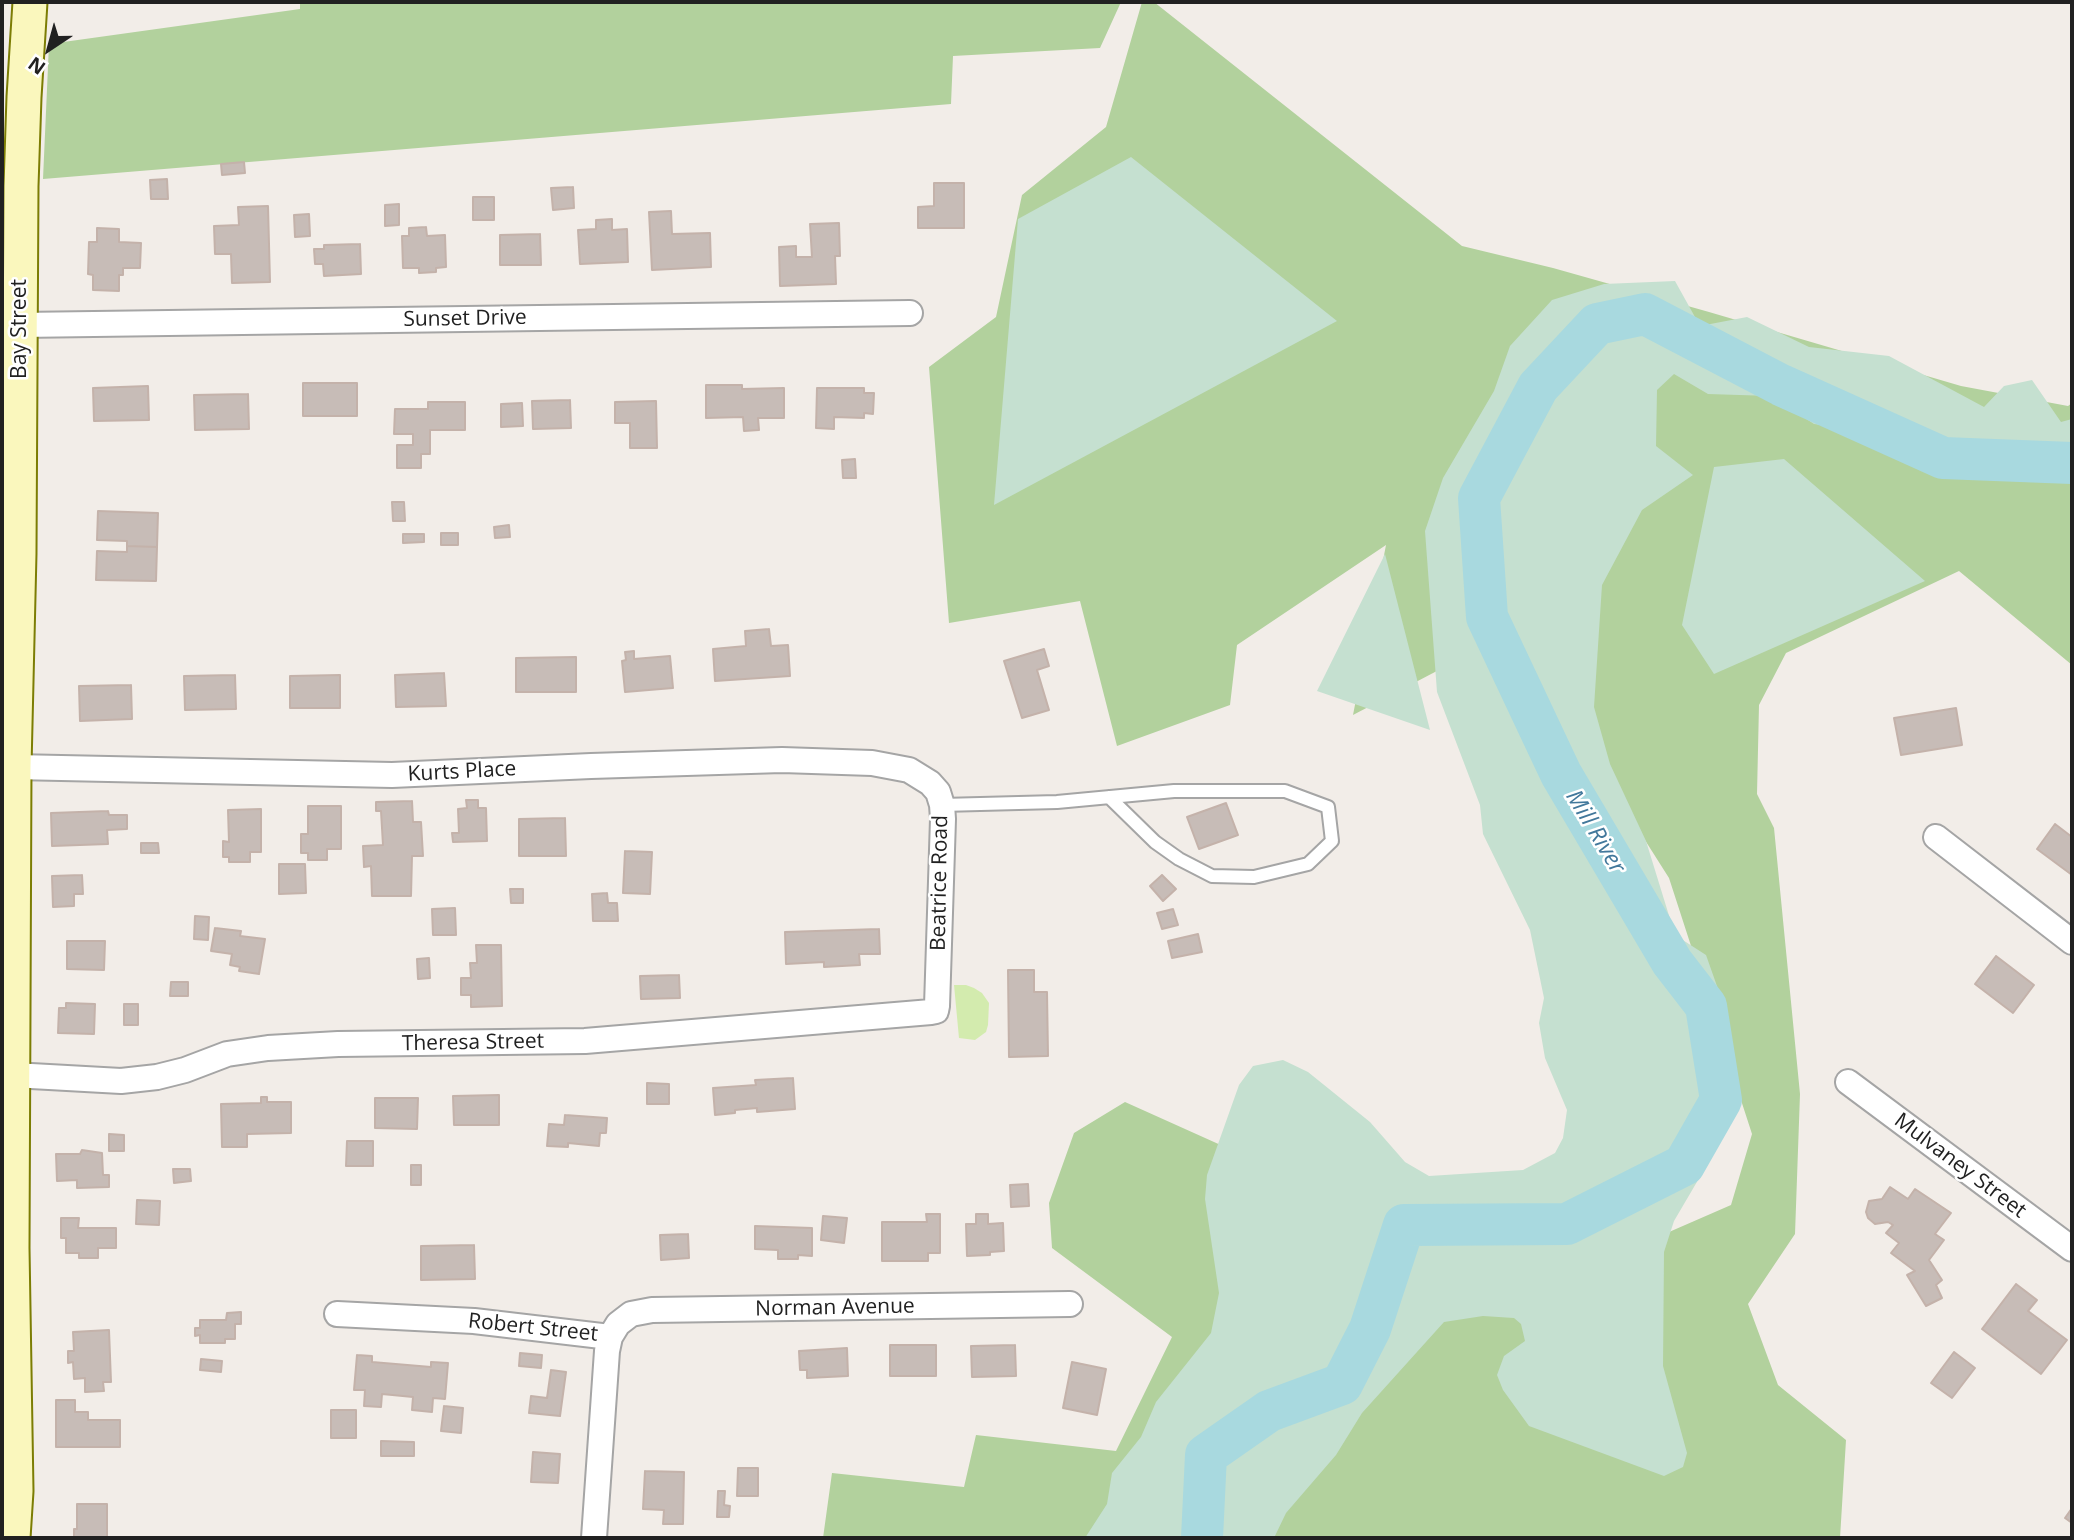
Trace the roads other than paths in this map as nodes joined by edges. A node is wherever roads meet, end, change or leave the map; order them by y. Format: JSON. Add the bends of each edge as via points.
{"nodes":[{"id":1,"x":30,"y":2,"type":"edge"},
{"id":2,"x":910,"y":313,"type":"dead end"},
{"id":3,"x":20,"y":325,"type":"junction"},
{"id":4,"x":11,"y":412,"type":"edge"},
{"id":5,"x":14,"y":767,"type":"junction"},
{"id":6,"x":909,"y":770,"type":"joint"},
{"id":7,"x":1110,"y":797,"type":"junction"},
{"id":8,"x":942,"y":805,"type":"junction"},
{"id":9,"x":1936,"y":837,"type":"dead end"},
{"id":10,"x":7,"y":925,"type":"edge"},
{"id":11,"x":2072,"y":942,"type":"edge"},
{"id":12,"x":936,"y":1011,"type":"joint"},
{"id":13,"x":13,"y":1075,"type":"junction"},
{"id":14,"x":1848,"y":1082,"type":"dead end"},
{"id":15,"x":2072,"y":1249,"type":"edge"},
{"id":16,"x":1070,"y":1304,"type":"dead end"},
{"id":17,"x":337,"y":1314,"type":"dead end"},
{"id":18,"x":8,"y":1315,"type":"edge"},
{"id":19,"x":610,"y":1336,"type":"junction"},
{"id":20,"x":13,"y":1538,"type":"edge"},
{"id":21,"x":594,"y":1538,"type":"edge"}],
"edges":[{"from":1,"to":3,"type":"main road","name":"Bay Street"},
{"from":2,"to":3,"type":"street","name":"Sunset Drive"},
{"from":3,"to":4,"type":"main road","name":"Bay Street"},
{"from":4,"to":5,"type":"main road","name":"Bay Street"},
{"from":5,"to":6,"type":"street","name":"Kurts Place","via":[[392,775],[782,760],[872,763]]},
{"from":5,"to":10,"type":"main road","name":"Bay Street"},
{"from":6,"to":8,"type":"street","name":"Beatrice Road","via":[[930,783]]},
{"from":7,"to":7,"type":"lane","via":[[1174,791],[1286,792],[1328,807],[1332,841],[1307,864],[1254,877],[1212,876],[1155,842]]},
{"from":7,"to":8,"type":"lane"},
{"from":8,"to":12,"type":"street","name":"Beatrice Road"},
{"from":9,"to":11,"type":"street"},
{"from":10,"to":13,"type":"main road","name":"Bay Street"},
{"from":12,"to":13,"type":"street","name":"Theresa Street","via":[[585,1041],[268,1048],[227,1054],[157,1077],[121,1080]]},
{"from":13,"to":18,"type":"main road","name":"Bay Street"},
{"from":14,"to":15,"type":"street","name":"Mulvaney Street"},
{"from":16,"to":19,"type":"street","name":"Norman Avenue","via":[[652,1310],[631,1314]]},
{"from":17,"to":19,"type":"street","name":"Robert Street","via":[[474,1321]]},
{"from":18,"to":20,"type":"main road","name":"Bay Street","via":[[16,1491]]},
{"from":19,"to":21,"type":"street","name":"Robert Street"}]}
